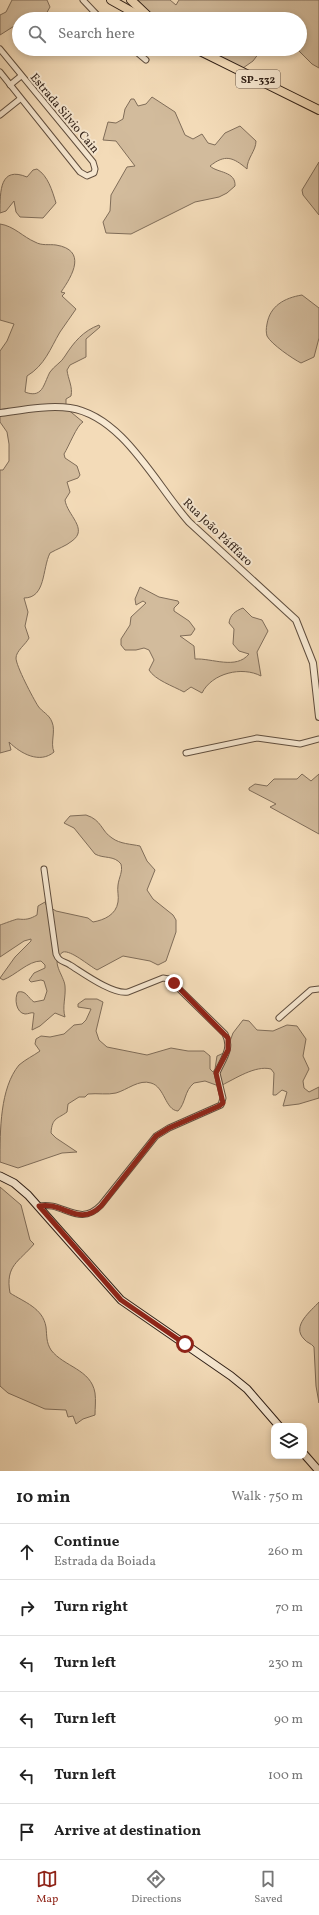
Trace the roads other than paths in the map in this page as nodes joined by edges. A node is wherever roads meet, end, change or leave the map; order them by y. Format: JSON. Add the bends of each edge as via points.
{"nodes":[{"id":1,"x":83,"y":0,"type":"edge"},
{"id":2,"x":111,"y":0,"type":"edge"},
{"id":3,"x":131,"y":0,"type":"edge"},
{"id":4,"x":94,"y":12,"type":"edge"},
{"id":5,"x":132,"y":12,"type":"edge"},
{"id":6,"x":144,"y":12,"type":"edge"},
{"id":7,"x":0,"y":49,"type":"edge"},
{"id":8,"x":141,"y":56,"type":"edge"},
{"id":9,"x":210,"y":56,"type":"edge"},
{"id":10,"x":146,"y":60,"type":"dead end"},
{"id":11,"x":0,"y":72,"type":"edge"},
{"id":12,"x":21,"y":76,"type":"junction"},
{"id":13,"x":10,"y":85,"type":"junction"},
{"id":14,"x":20,"y":99,"type":"junction"},
{"id":15,"x":319,"y":110,"type":"edge"},
{"id":16,"x":0,"y":115,"type":"edge"},
{"id":17,"x":0,"y":413,"type":"edge"},
{"id":18,"x":318,"y":694,"type":"edge"},
{"id":19,"x":319,"y":718,"type":"edge"},
{"id":20,"x":319,"y":739,"type":"edge"},
{"id":21,"x":186,"y":753,"type":"dead end"},
{"id":22,"x":44,"y":869,"type":"dead end"},
{"id":23,"x":319,"y":989,"type":"edge"},
{"id":24,"x":279,"y":1018,"type":"dead end"},
{"id":25,"x":0,"y":1176,"type":"edge"},
{"id":26,"x":39,"y":1206,"type":"junction"},
{"id":27,"x":276,"y":1423,"type":"edge"},
{"id":28,"x":307,"y":1457,"type":"edge"},
{"id":29,"x":319,"y":1471,"type":"edge"}],
"edges":[{"from":1,"to":4,"type":"street"},
{"from":2,"to":5,"type":"main road"},
{"from":3,"to":6,"type":"main road"},
{"from":7,"to":12,"type":"street","name":"Estrada Silvio Cain"},
{"from":8,"to":10,"type":"street"},
{"from":9,"to":15,"type":"main road","number":"SP-332"},
{"from":11,"to":13,"type":"street","name":"Estrada Silvio Cain"},
{"from":12,"to":13,"type":"street"},
{"from":12,"to":14,"type":"street","name":"Estrada Silvio Cain","via":[[93,162],[94,173],[87,176],[80,172]]},
{"from":13,"to":14,"type":"street","name":"Estrada Silvio Cain"},
{"from":14,"to":16,"type":"street"},
{"from":17,"to":18,"type":"street","name":"Rua João Páfffaro","via":[[69,408],[86,412],[116,431],[131,446],[189,522],[296,620],[313,664]]},
{"from":18,"to":19,"type":"street","name":"Rua João Páfffaro"},
{"from":20,"to":21,"type":"street","via":[[300,744],[257,738]]},
{"from":22,"to":26,"type":"street","via":[[56,954],[60,961],[69,964],[89,979],[122,992],[163,978],[169,979],[225,1034],[229,1042],[216,1073],[223,1098],[221,1105],[156,1136],[92,1214],[80,1215],[50,1206]]},
{"from":23,"to":24,"type":"street","via":[[310,990]]},
{"from":25,"to":26,"type":"main road","via":[[23,1190]]},
{"from":26,"to":27,"type":"main road","via":[[121,1300],[227,1372],[247,1389]]},
{"from":28,"to":29,"type":"main road"}]}
